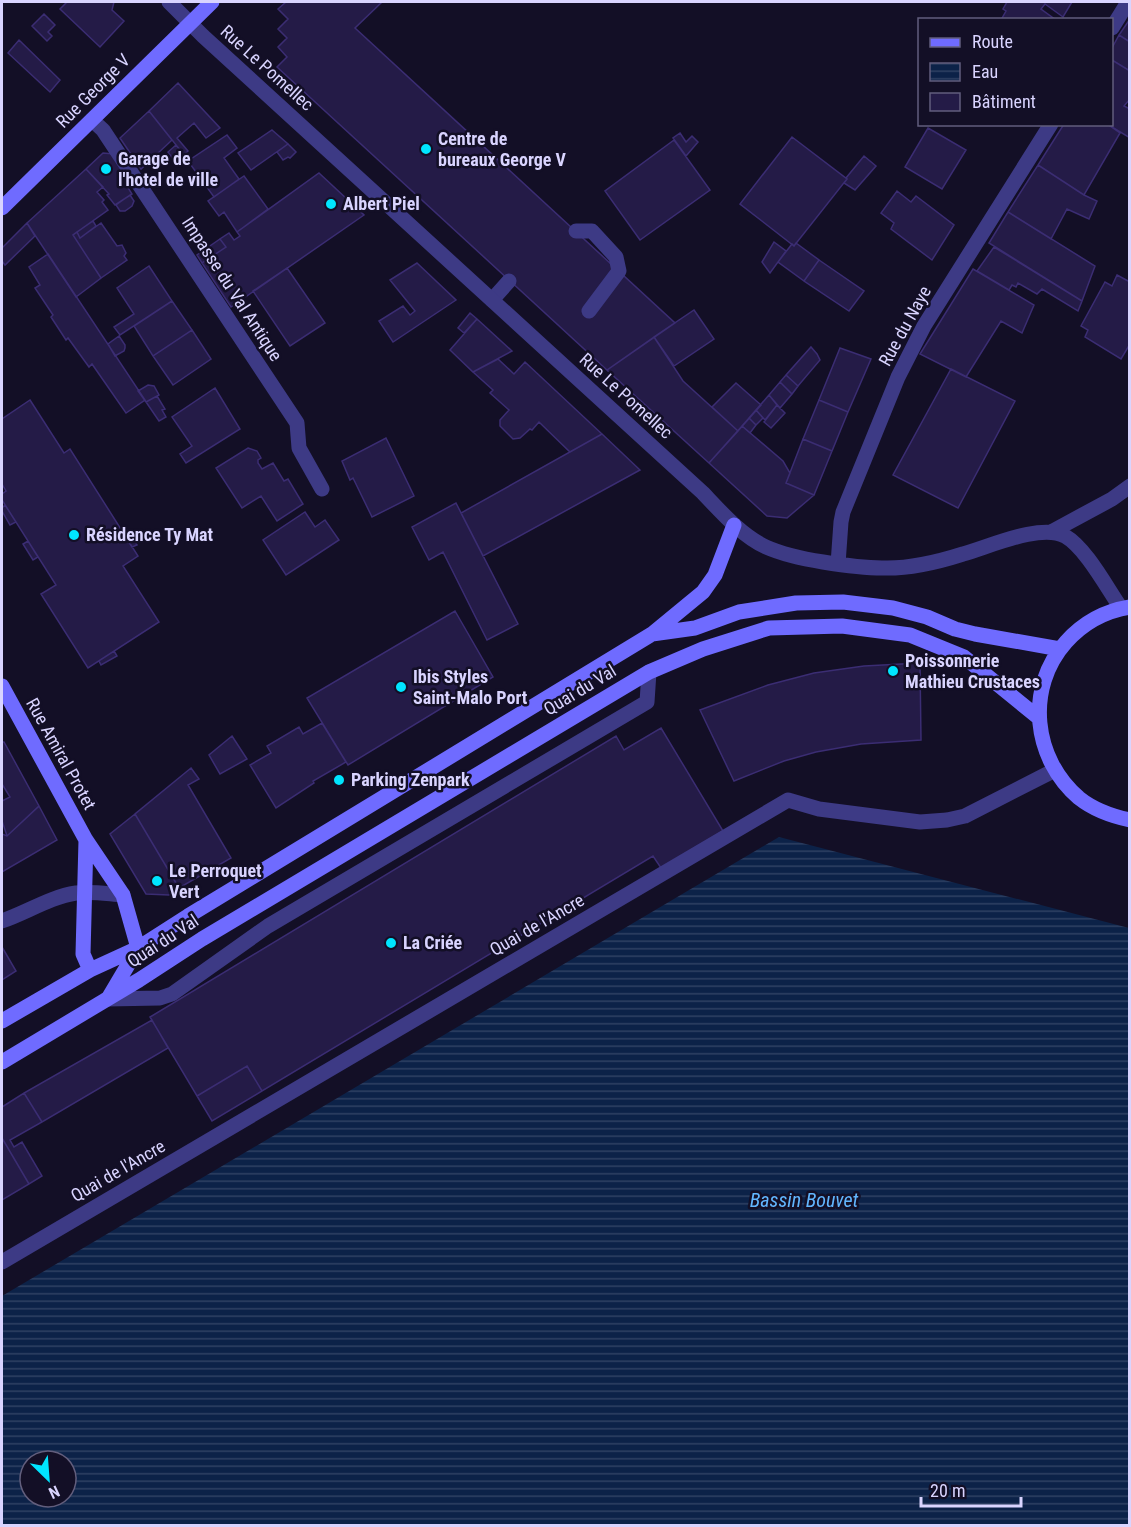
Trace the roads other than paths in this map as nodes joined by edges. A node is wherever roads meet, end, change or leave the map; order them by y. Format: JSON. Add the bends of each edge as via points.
{"nodes":[{"id":1,"x":169,"y":2,"type":"edge"},
{"id":2,"x":212,"y":2,"type":"edge"},
{"id":3,"x":1128,"y":2,"type":"edge"},
{"id":4,"x":190,"y":22,"type":"junction"},
{"id":5,"x":1113,"y":26,"type":"edge"},
{"id":6,"x":92,"y":120,"type":"junction"},
{"id":7,"x":1050,"y":126,"type":"edge"},
{"id":8,"x":2,"y":208,"type":"edge"},
{"id":9,"x":576,"y":231,"type":"dead end"},
{"id":10,"x":509,"y":281,"type":"dead end"},
{"id":11,"x":492,"y":300,"type":"junction"},
{"id":12,"x":589,"y":311,"type":"dead end"},
{"id":13,"x":1130,"y":486,"type":"edge"},
{"id":14,"x":322,"y":489,"type":"dead end"},
{"id":15,"x":734,"y":525,"type":"junction"},
{"id":16,"x":1050,"y":532,"type":"junction"},
{"id":17,"x":838,"y":564,"type":"junction"},
{"id":18,"x":1125,"y":608,"type":"edge"},
{"id":19,"x":652,"y":634,"type":"junction"},
{"id":20,"x":1060,"y":649,"type":"junction"},
{"id":21,"x":649,"y":672,"type":"junction"},
{"id":22,"x":2,"y":686,"type":"edge"},
{"id":23,"x":1039,"y":718,"type":"junction"},
{"id":24,"x":1055,"y":770,"type":"junction"},
{"id":25,"x":1130,"y":820,"type":"edge"},
{"id":26,"x":86,"y":840,"type":"junction"},
{"id":27,"x":85,"y":892,"type":"junction"},
{"id":28,"x":123,"y":895,"type":"junction"},
{"id":29,"x":2,"y":921,"type":"edge"},
{"id":30,"x":138,"y":948,"type":"junction"},
{"id":31,"x":90,"y":970,"type":"junction"},
{"id":32,"x":107,"y":999,"type":"junction"},
{"id":33,"x":2,"y":1021,"type":"edge"},
{"id":34,"x":2,"y":1062,"type":"edge"},
{"id":35,"x":2,"y":1262,"type":"edge"}],
"edges":[{"from":1,"to":4,"type":"street","name":"Rue Le Pomellec"},
{"from":2,"to":4,"type":"main road","name":"Rue George V"},
{"from":3,"to":5,"type":"street"},
{"from":4,"to":6,"type":"main road","name":"Rue George V"},
{"from":4,"to":11,"type":"street","name":"Rue Le Pomellec"},
{"from":6,"to":8,"type":"main road","name":"Rue George V"},
{"from":6,"to":14,"type":"street","name":"Impasse du Val Antique","via":[[104,130],[297,423],[299,448]]},
{"from":7,"to":17,"type":"street","name":"Rue du Naye","via":[[924,326],[908,358],[843,512]]},
{"from":9,"to":12,"type":"street","via":[[592,231],[616,257],[619,271]]},
{"from":10,"to":11,"type":"street"},
{"from":11,"to":15,"type":"street","name":"Rue Le Pomellec"},
{"from":13,"to":16,"type":"street","name":"Rue Le Pomellec"},
{"from":15,"to":17,"type":"street","name":"Rue Le Pomellec","via":[[765,546],[800,559]]},
{"from":15,"to":19,"type":"main road","via":[[715,575],[703,592]]},
{"from":16,"to":17,"type":"street","name":"Rue Le Pomellec","via":[[1028,534],[915,566]]},
{"from":16,"to":18,"type":"street","via":[[1065,537],[1080,549]]},
{"from":18,"to":20,"type":"main road","via":[[1087,623]]},
{"from":19,"to":20,"type":"main road","name":"Quai du Val","via":[[695,628],[739,612],[796,603],[843,603],[893,608],[975,634]]},
{"from":19,"to":30,"type":"main road","name":"Quai du Val"},
{"from":20,"to":23,"type":"main road","via":[[1043,682]]},
{"from":21,"to":23,"type":"main road","name":"Quai du Val","via":[[703,649],[769,628],[842,626],[910,635],[964,657]]},
{"from":21,"to":32,"type":"main road","name":"Quai du Val"},
{"from":21,"to":32,"type":"street","via":[[647,702],[268,926],[172,994],[160,998]]},
{"from":22,"to":26,"type":"main road","name":"Rue Amiral Protet"},
{"from":23,"to":24,"type":"main road","via":[[1041,736]]},
{"from":24,"to":25,"type":"main road","via":[[1081,799],[1098,810]]},
{"from":24,"to":35,"type":"street","name":"Quai de l'Ancre","via":[[965,816],[947,820],[920,822],[819,809],[788,800]]},
{"from":26,"to":27,"type":"main road","name":"Rue Amiral Protet"},
{"from":26,"to":28,"type":"main road","name":"Rue Amiral Protet"},
{"from":27,"to":28,"type":"street"},
{"from":27,"to":29,"type":"street"},
{"from":27,"to":31,"type":"main road","name":"Rue Amiral Protet","via":[[83,954]]},
{"from":28,"to":30,"type":"main road","name":"Rue Amiral Protet"},
{"from":30,"to":31,"type":"main road","name":"Quai du Val"},
{"from":30,"to":32,"type":"main road","name":"Quai du Val"},
{"from":31,"to":33,"type":"main road","name":"Quai du Val"},
{"from":32,"to":34,"type":"main road","name":"Quai du Val"}]}
